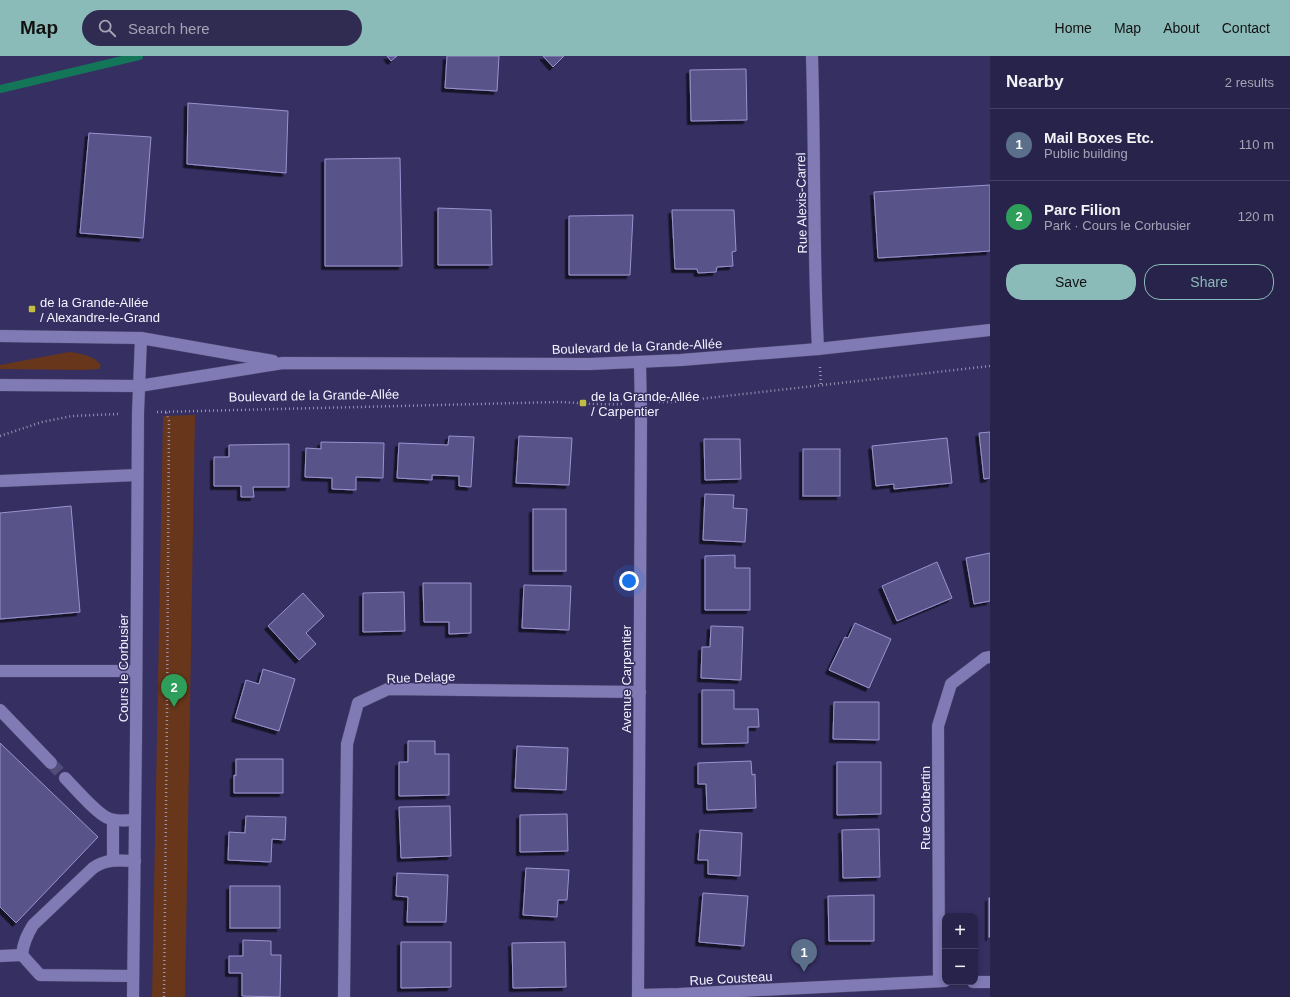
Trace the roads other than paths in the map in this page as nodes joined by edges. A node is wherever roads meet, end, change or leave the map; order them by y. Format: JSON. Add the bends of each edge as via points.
{"nodes":[{"id":1,"x":812,"y":56,"type":"edge"},
{"id":2,"x":990,"y":330,"type":"edge"},
{"id":3,"x":0,"y":336,"type":"edge"},
{"id":4,"x":141,"y":338,"type":"junction"},
{"id":5,"x":818,"y":349,"type":"junction"},
{"id":6,"x":640,"y":362,"type":"junction"},
{"id":7,"x":283,"y":363,"type":"junction"},
{"id":8,"x":0,"y":385,"type":"edge"},
{"id":9,"x":139,"y":386,"type":"junction"},
{"id":10,"x":137,"y":475,"type":"junction"},
{"id":11,"x":0,"y":481,"type":"edge"},
{"id":12,"x":990,"y":657,"type":"edge"},
{"id":13,"x":136,"y":670,"type":"junction"},
{"id":14,"x":0,"y":671,"type":"edge"},
{"id":15,"x":640,"y":692,"type":"junction"},
{"id":16,"x":0,"y":710,"type":"edge"},
{"id":17,"x":51,"y":763,"type":"tunnel mouth"},
{"id":18,"x":65,"y":778,"type":"tunnel mouth"},
{"id":19,"x":113,"y":820,"type":"junction"},
{"id":20,"x":135,"y":820,"type":"junction"},
{"id":21,"x":113,"y":860,"type":"junction"},
{"id":22,"x":135,"y":861,"type":"junction"},
{"id":23,"x":22,"y":955,"type":"junction"},
{"id":24,"x":0,"y":956,"type":"edge"},
{"id":25,"x":133,"y":976,"type":"junction"},
{"id":26,"x":942,"y":981,"type":"edge"},
{"id":27,"x":978,"y":982,"type":"edge"},
{"id":28,"x":990,"y":982,"type":"edge"},
{"id":29,"x":638,"y":996,"type":"edge"},
{"id":30,"x":133,"y":997,"type":"edge"},
{"id":31,"x":344,"y":997,"type":"edge"}],
"edges":[{"from":1,"to":5,"type":"street","name":"Rue Alexis-Carrel"},
{"from":2,"to":5,"type":"street","name":"Boulevard de la Grande-Allée"},
{"from":3,"to":4,"type":"street","name":"Boulevard de la Grande-Allée"},
{"from":4,"to":7,"type":"street","name":"Boulevard de la Grande-Allée"},
{"from":4,"to":9,"type":"street","name":"Cours le Corbusier"},
{"from":5,"to":6,"type":"street","name":"Boulevard de la Grande-Allée"},
{"from":6,"to":7,"type":"street","name":"Boulevard de la Grande-Allée"},
{"from":6,"to":15,"type":"street","name":"Avenue Carpentier"},
{"from":7,"to":9,"type":"street","name":"Boulevard de la Grande-Allée"},
{"from":8,"to":9,"type":"street","name":"Boulevard de la Grande-Allée"},
{"from":9,"to":10,"type":"street","name":"Cours le Corbusier"},
{"from":10,"to":11,"type":"street"},
{"from":10,"to":13,"type":"street","name":"Cours le Corbusier"},
{"from":12,"to":26,"type":"street","name":"Rue Coubertin","via":[[985,658],[952,684],[938,726]]},
{"from":13,"to":14,"type":"street"},
{"from":13,"to":20,"type":"street","name":"Cours le Corbusier"},
{"from":15,"to":29,"type":"street","name":"Avenue Carpentier"},
{"from":15,"to":31,"type":"street","name":"Rue Delage","via":[[388,689],[358,703],[346,744]]},
{"from":16,"to":17,"type":"street"},
{"from":18,"to":19,"type":"street","via":[[106,818]]},
{"from":19,"to":20,"type":"street"},
{"from":19,"to":21,"type":"street"},
{"from":20,"to":22,"type":"street","name":"Cours le Corbusier"},
{"from":21,"to":22,"type":"street"},
{"from":21,"to":23,"type":"street","via":[[93,868],[33,925],[26,936]]},
{"from":22,"to":25,"type":"street","name":"Cours le Corbusier"},
{"from":23,"to":24,"type":"street"},
{"from":23,"to":25,"type":"street","via":[[40,975]]},
{"from":25,"to":30,"type":"street","name":"Cours le Corbusier"},
{"from":26,"to":29,"type":"street","name":"Rue Cousteau"},
{"from":27,"to":28,"type":"street"}]}
